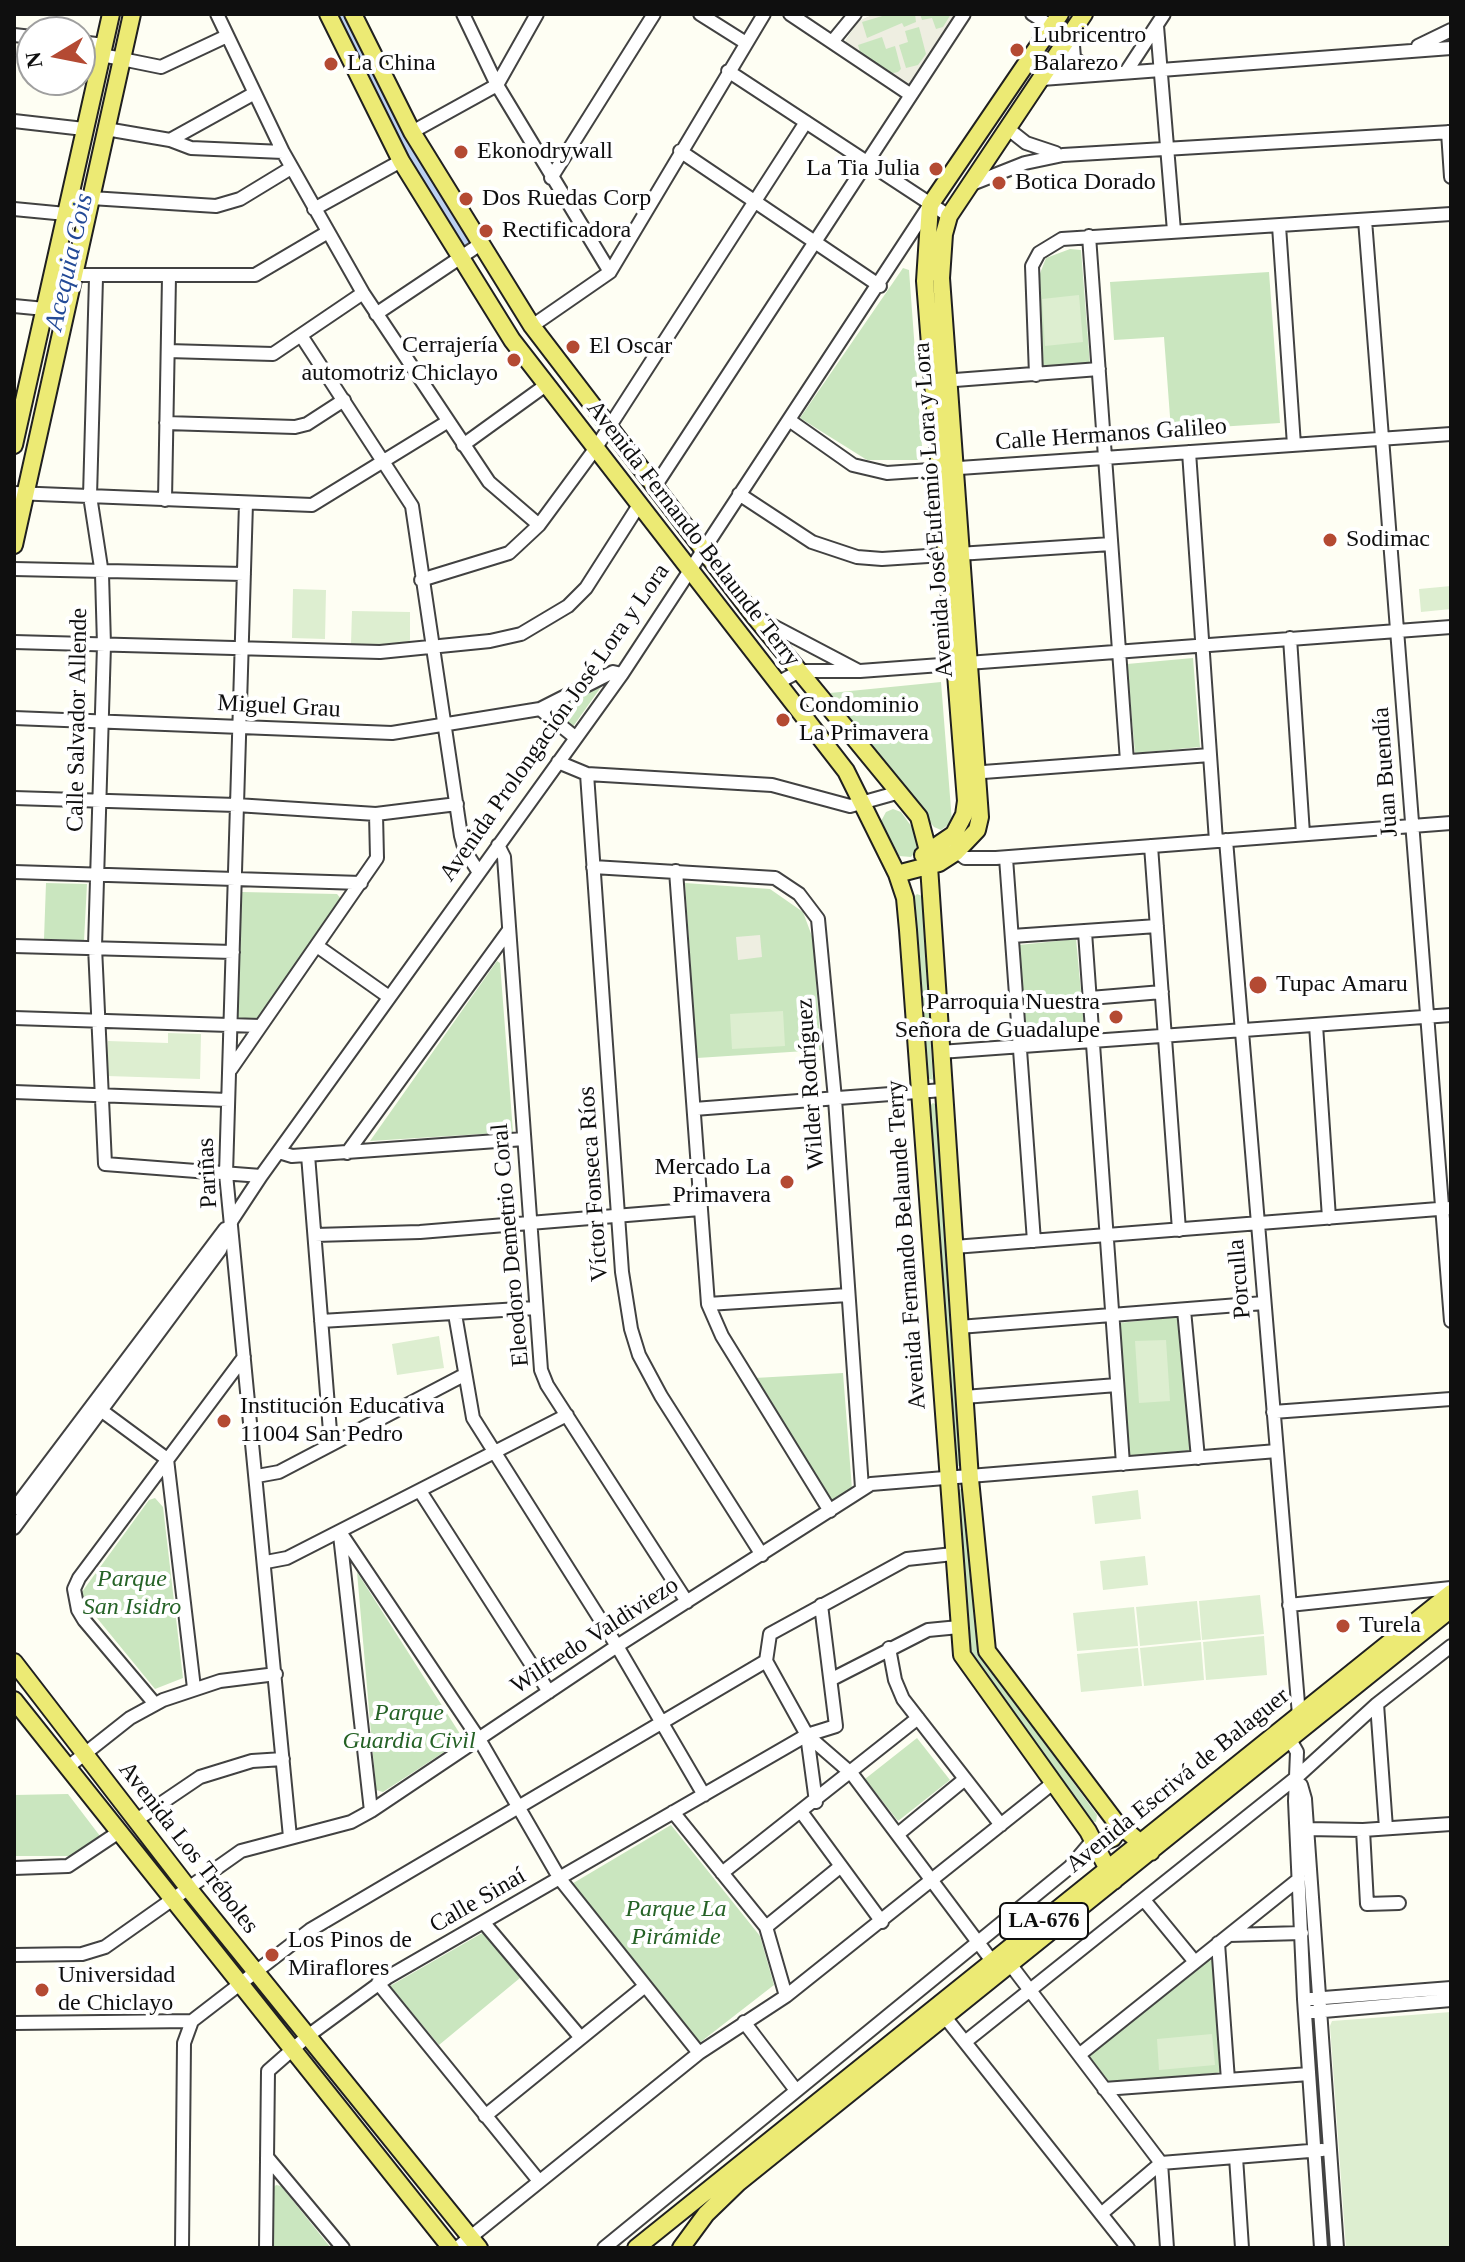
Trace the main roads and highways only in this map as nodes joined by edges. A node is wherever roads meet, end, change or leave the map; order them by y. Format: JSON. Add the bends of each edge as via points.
{"nodes":[{"id":1,"x":111,"y":14,"type":"edge"},
{"id":2,"x":132,"y":14,"type":"edge"},
{"id":3,"x":328,"y":14,"type":"edge"},
{"id":4,"x":353,"y":14,"type":"edge"},
{"id":5,"x":1084,"y":14,"type":"edge"},
{"id":6,"x":1056,"y":20,"type":"edge"},
{"id":7,"x":941,"y":381,"type":"junction"},
{"id":8,"x":18,"y":411,"type":"edge"},
{"id":9,"x":14,"y":445,"type":"edge"},
{"id":10,"x":21,"y":494,"type":"edge"},
{"id":11,"x":14,"y":545,"type":"edge"},
{"id":12,"x":928,"y":859,"type":"junction"},
{"id":13,"x":897,"y":874,"type":"junction"},
{"id":14,"x":1451,"y":1591,"type":"edge"},
{"id":15,"x":1451,"y":1609,"type":"edge"},
{"id":16,"x":14,"y":1662,"type":"edge"},
{"id":17,"x":14,"y":1700,"type":"edge"},
{"id":18,"x":1120,"y":1826,"type":"junction"},
{"id":19,"x":1094,"y":1842,"type":"junction"},
{"id":20,"x":1146,"y":1847,"type":"junction"},
{"id":21,"x":1110,"y":1876,"type":"junction"},
{"id":22,"x":249,"y":1977,"type":"junction"},
{"id":23,"x":464,"y":2245,"type":"edge"},
{"id":24,"x":636,"y":2248,"type":"edge"},
{"id":25,"x":681,"y":2248,"type":"edge"}],
"edges":[{"from":1,"to":8,"type":"main road"},
{"from":2,"to":10,"type":"main road"},
{"from":3,"to":13,"type":"main road","name":"Avenida Fernando Belaunde Terry","via":[[401,161],[459,258],[546,385],[846,771]]},
{"from":4,"to":12,"type":"main road","name":"Avenida Fernando Belaunde Terry","via":[[412,132],[532,326],[754,616],[919,817]]},
{"from":5,"to":7,"type":"main road","name":"Avenida José Eufemio Lora y Lora","via":[[949,216],[941,253]]},
{"from":6,"to":7,"type":"main road","name":"Avenida José Eufemio Lora y Lora","via":[[930,205],[924,254]]},
{"from":7,"to":12,"type":"main road","name":"Avenida José Eufemio Lora y Lora","via":[[971,773],[964,815],[950,846]]},
{"from":8,"to":9,"type":"main road"},
{"from":10,"to":11,"type":"main road"},
{"from":12,"to":13,"type":"main road","name":"Avenida José Eufemio Lora y Lora"},
{"from":12,"to":18,"type":"main road","name":"Avenida Fernando Belaunde Terry","via":[[970,1479],[987,1651]]},
{"from":13,"to":19,"type":"main road","name":"Avenida Fernando Belaunde Terry","via":[[905,898],[965,1665]]},
{"from":14,"to":20,"type":"main road","name":"Avenida Escrivá de Balaguer","number":"LA-676"},
{"from":15,"to":20,"type":"main road","name":"Avenida Escrivá de Balaguer","number":"LA-676"},
{"from":16,"to":22,"type":"main road","name":"Avenida Los Tréboles","via":[[189,1889]]},
{"from":17,"to":22,"type":"main road","name":"Avenida Los Tréboles","via":[[174,1900]]},
{"from":18,"to":19,"type":"main road","via":[[1113,1838]]},
{"from":18,"to":20,"type":"main road","name":"Avenida Fernando Belaunde Terry"},
{"from":19,"to":21,"type":"main road","name":"Avenida Fernando Belaunde Terry"},
{"from":20,"to":21,"type":"main road","name":"Avenida Escrivá de Balaguer","number":"LA-676"},
{"from":21,"to":24,"type":"main road","name":"Avenida Escrivá de Balaguer","number":"LA-676","via":[[992,1961]]},
{"from":21,"to":25,"type":"main road","name":"Avenida Escrivá de Balaguer","number":"LA-676","via":[[1010,1964],[722,2197]]},
{"from":22,"to":23,"type":"main road","name":"Avenida Los Tréboles","via":[[294,2049]]},
{"from":22,"to":23,"type":"main road","name":"Avenida Los Tréboles","via":[[309,2035]]}]}
